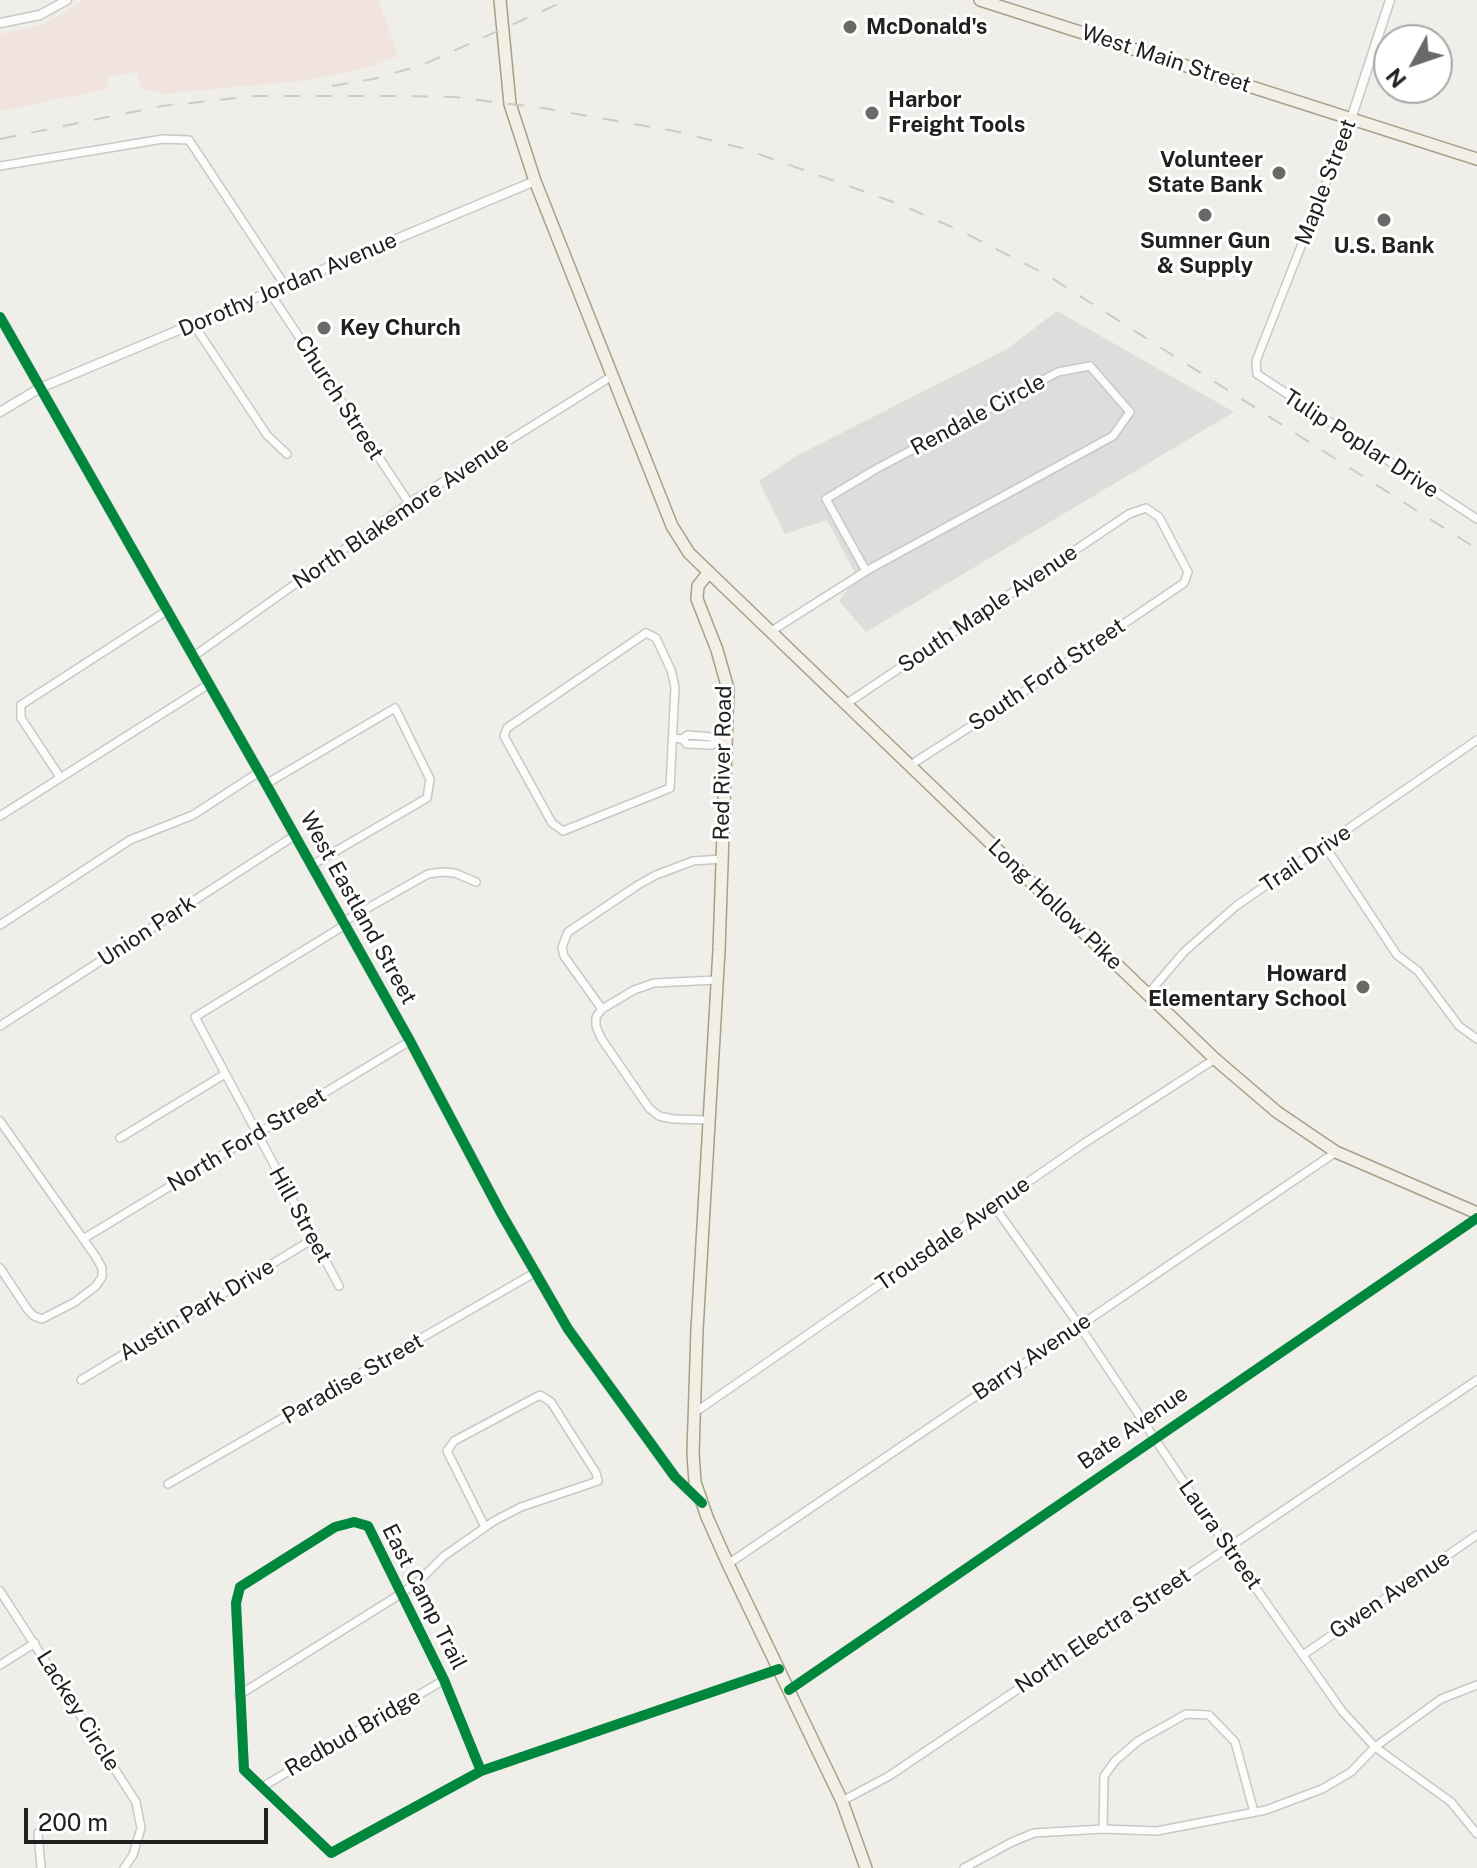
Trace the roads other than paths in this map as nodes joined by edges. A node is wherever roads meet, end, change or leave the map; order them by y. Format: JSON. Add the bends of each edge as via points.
{"nodes":[{"id":1,"x":67,"y":0,"type":"edge"},
{"id":2,"x":500,"y":0,"type":"edge"},
{"id":3,"x":980,"y":0,"type":"edge"},
{"id":4,"x":1390,"y":0,"type":"edge"},
{"id":5,"x":1006,"y":4,"type":"edge"},
{"id":6,"x":0,"y":23,"type":"edge"},
{"id":7,"x":1351,"y":119,"type":"junction"},
{"id":8,"x":1477,"y":159,"type":"edge"},
{"id":9,"x":0,"y":166,"type":"edge"},
{"id":10,"x":535,"y":181,"type":"junction"},
{"id":11,"x":286,"y":287,"type":"junction"},
{"id":12,"x":270,"y":293,"type":"junction"},
{"id":13,"x":0,"y":317,"type":"edge"},
{"id":14,"x":194,"y":325,"type":"junction"},
{"id":15,"x":1256,"y":361,"type":"joint"},
{"id":16,"x":612,"y":376,"type":"junction"},
{"id":17,"x":40,"y":388,"type":"junction"},
{"id":18,"x":0,"y":412,"type":"edge"},
{"id":19,"x":287,"y":454,"type":"dead end"},
{"id":20,"x":409,"y":503,"type":"junction"},
{"id":21,"x":1129,"y":514,"type":"joint"},
{"id":22,"x":1477,"y":519,"type":"edge"},
{"id":23,"x":866,"y":571,"type":"junction"},
{"id":24,"x":709,"y":572,"type":"junction"},
{"id":25,"x":168,"y":610,"type":"junction"},
{"id":26,"x":770,"y":632,"type":"junction"},
{"id":27,"x":194,"y":656,"type":"junction"},
{"id":28,"x":209,"y":684,"type":"junction"},
{"id":29,"x":846,"y":704,"type":"junction"},
{"id":30,"x":678,"y":739,"type":"junction"},
{"id":31,"x":1477,"y":740,"type":"edge"},
{"id":32,"x":722,"y":742,"type":"junction"},
{"id":33,"x":909,"y":766,"type":"junction"},
{"id":34,"x":259,"y":772,"type":"junction"},
{"id":35,"x":60,"y":777,"type":"junction"},
{"id":36,"x":266,"y":784,"type":"junction"},
{"id":37,"x":0,"y":816,"type":"edge"},
{"id":38,"x":294,"y":836,"type":"junction"},
{"id":39,"x":1325,"y":846,"type":"junction"},
{"id":40,"x":721,"y":859,"type":"junction"},
{"id":41,"x":312,"y":865,"type":"junction"},
{"id":42,"x":476,"y":882,"type":"dead end"},
{"id":43,"x":344,"y":923,"type":"junction"},
{"id":44,"x":0,"y":925,"type":"edge"},
{"id":45,"x":717,"y":980,"type":"junction"},
{"id":46,"x":1148,"y":994,"type":"junction"},
{"id":47,"x":602,"y":1009,"type":"junction"},
{"id":48,"x":0,"y":1026,"type":"edge"},
{"id":49,"x":1477,"y":1039,"type":"edge"},
{"id":50,"x":410,"y":1041,"type":"junction"},
{"id":51,"x":1215,"y":1059,"type":"junction"},
{"id":52,"x":225,"y":1074,"type":"junction"},
{"id":53,"x":708,"y":1120,"type":"junction"},
{"id":54,"x":0,"y":1121,"type":"edge"},
{"id":55,"x":256,"y":1135,"type":"junction"},
{"id":56,"x":120,"y":1138,"type":"dead end"},
{"id":57,"x":1336,"y":1152,"type":"junction"},
{"id":58,"x":994,"y":1206,"type":"junction"},
{"id":59,"x":1477,"y":1215,"type":"edge"},
{"id":60,"x":83,"y":1239,"type":"junction"},
{"id":61,"x":313,"y":1239,"type":"junction"},
{"id":62,"x":0,"y":1268,"type":"edge"},
{"id":63,"x":536,"y":1272,"type":"junction"},
{"id":64,"x":339,"y":1286,"type":"dead end"},
{"id":65,"x":1079,"y":1325,"type":"junction"},
{"id":66,"x":81,"y":1380,"type":"dead end"},
{"id":67,"x":1477,"y":1380,"type":"edge"},
{"id":68,"x":694,"y":1414,"type":"junction"},
{"id":69,"x":1153,"y":1438,"type":"junction"},
{"id":70,"x":695,"y":1482,"type":"joint"},
{"id":71,"x":168,"y":1484,"type":"dead end"},
{"id":72,"x":702,"y":1503,"type":"junction"},
{"id":73,"x":485,"y":1527,"type":"junction"},
{"id":74,"x":1477,"y":1535,"type":"edge"},
{"id":75,"x":1227,"y":1547,"type":"junction"},
{"id":76,"x":728,"y":1564,"type":"junction"},
{"id":77,"x":0,"y":1591,"type":"edge"},
{"id":78,"x":402,"y":1593,"type":"junction"},
{"id":79,"x":35,"y":1643,"type":"junction"},
{"id":80,"x":1303,"y":1655,"type":"junction"},
{"id":81,"x":0,"y":1665,"type":"edge"},
{"id":82,"x":779,"y":1669,"type":"junction"},
{"id":83,"x":444,"y":1680,"type":"junction"},
{"id":84,"x":1477,"y":1685,"type":"edge"},
{"id":85,"x":789,"y":1690,"type":"junction"},
{"id":86,"x":239,"y":1695,"type":"junction"},
{"id":87,"x":1375,"y":1747,"type":"junction"},
{"id":88,"x":481,"y":1771,"type":"junction"},
{"id":89,"x":262,"y":1787,"type":"junction"},
{"id":90,"x":842,"y":1801,"type":"junction"},
{"id":91,"x":1254,"y":1812,"type":"junction"},
{"id":92,"x":1103,"y":1829,"type":"junction"},
{"id":93,"x":38,"y":1833,"type":"dead end"},
{"id":94,"x":1477,"y":1834,"type":"edge"},
{"id":95,"x":983,"y":1858,"type":"junction"},
{"id":96,"x":41,"y":1868,"type":"edge"},
{"id":97,"x":124,"y":1868,"type":"edge"},
{"id":98,"x":866,"y":1868,"type":"edge"},
{"id":99,"x":964,"y":1868,"type":"edge"},
{"id":100,"x":988,"y":1868,"type":"edge"}],
"edges":[{"from":1,"to":6,"type":"street","via":[[40,15]]},
{"from":2,"to":10,"type":"main road","via":[[510,104]]},
{"from":3,"to":5,"type":"main road","name":"West Main Street"},
{"from":4,"to":7,"type":"street","name":"Maple Street"},
{"from":5,"to":7,"type":"main road","name":"West Main Street"},
{"from":7,"to":8,"type":"main road","name":"West Main Street"},
{"from":7,"to":15,"type":"street","name":"Maple Street"},
{"from":9,"to":11,"type":"street","via":[[163,139],[189,140]]},
{"from":10,"to":11,"type":"street","name":"Dorothy Jordan Avenue"},
{"from":10,"to":16,"type":"main road"},
{"from":11,"to":12,"type":"street","name":"Dorothy Jordan Avenue"},
{"from":12,"to":14,"type":"street","name":"Dorothy Jordan Avenue"},
{"from":12,"to":20,"type":"street","name":"Church Street"},
{"from":13,"to":17,"type":"street","name":"West Eastland Street"},
{"from":14,"to":17,"type":"street","name":"Dorothy Jordan Avenue"},
{"from":14,"to":19,"type":"street","via":[[267,435]]},
{"from":15,"to":22,"type":"street","name":"Tulip Poplar Drive","via":[[1257,374],[1268,382]]},
{"from":16,"to":20,"type":"street","name":"North Blakemore Avenue"},
{"from":16,"to":24,"type":"main road","via":[[672,526]]},
{"from":17,"to":18,"type":"street","name":"Dorothy Jordan Avenue"},
{"from":17,"to":25,"type":"street","name":"West Eastland Street"},
{"from":20,"to":27,"type":"street","name":"North Blakemore Avenue"},
{"from":21,"to":29,"type":"street","name":"South Maple Avenue"},
{"from":21,"to":33,"type":"street","name":"South Ford Street","via":[[1146,508],[1159,517],[1188,572],[1184,583]]},
{"from":23,"to":23,"type":"street","name":"Rendale Circle","via":[[1113,436],[1130,412],[1090,366],[1058,372],[842,489],[826,499]]},
{"from":23,"to":26,"type":"street","name":"Rendale Circle"},
{"from":24,"to":26,"type":"main road","name":"Long Hollow Pike"},
{"from":24,"to":32,"type":"main road","name":"Red River Road","via":[[698,586],[697,599],[728,689]]},
{"from":25,"to":27,"type":"street","name":"West Eastland Street"},
{"from":25,"to":35,"type":"street","via":[[21,705],[21,718]]},
{"from":26,"to":29,"type":"main road","name":"Long Hollow Pike"},
{"from":27,"to":28,"type":"street","name":"West Eastland Street"},
{"from":28,"to":34,"type":"street","name":"West Eastland Street"},
{"from":28,"to":35,"type":"street"},
{"from":29,"to":33,"type":"main road","name":"Long Hollow Pike"},
{"from":30,"to":30,"type":"street","via":[[670,788],[563,831],[552,823],[504,736],[507,728],[646,633],[656,638],[671,670]]},
{"from":30,"to":32,"type":"street","via":[[688,735]]},
{"from":31,"to":39,"type":"street","name":"Trail Drive"},
{"from":32,"to":40,"type":"main road","name":"Red River Road"},
{"from":33,"to":46,"type":"main road","name":"Long Hollow Pike"},
{"from":34,"to":36,"type":"street","name":"West Eastland Street"},
{"from":34,"to":44,"type":"street","via":[[193,815],[130,840]]},
{"from":35,"to":37,"type":"street"},
{"from":36,"to":38,"type":"street","name":"West Eastland Street"},
{"from":36,"to":41,"type":"street","via":[[395,708],[430,779],[427,798]]},
{"from":38,"to":41,"type":"street","name":"West Eastland Street"},
{"from":38,"to":48,"type":"street","name":"Union Park"},
{"from":39,"to":46,"type":"street","name":"Trail Drive","via":[[1236,906],[1184,952]]},
{"from":39,"to":49,"type":"street","via":[[1397,955],[1418,971],[1459,1026]]},
{"from":40,"to":45,"type":"main road","name":"Red River Road"},
{"from":40,"to":47,"type":"street","via":[[693,861],[656,875],[568,932],[564,956]]},
{"from":41,"to":43,"type":"street","name":"West Eastland Street"},
{"from":42,"to":43,"type":"street","via":[[455,873],[428,874]]},
{"from":43,"to":50,"type":"street","name":"West Eastland Street"},
{"from":43,"to":52,"type":"street","name":"Hill Street","via":[[195,1017]]},
{"from":45,"to":47,"type":"street","via":[[654,983]]},
{"from":45,"to":53,"type":"main road","name":"Red River Road"},
{"from":46,"to":51,"type":"main road","name":"Long Hollow Pike"},
{"from":47,"to":53,"type":"street","via":[[596,1017],[601,1038],[649,1108],[673,1119]]},
{"from":50,"to":55,"type":"street","name":"North Ford Street"},
{"from":50,"to":63,"type":"street","name":"West Eastland Street"},
{"from":51,"to":57,"type":"main road","name":"Long Hollow Pike","via":[[1277,1112]]},
{"from":51,"to":58,"type":"street","name":"Trousdale Avenue"},
{"from":52,"to":55,"type":"street","name":"Hill Street"},
{"from":52,"to":56,"type":"street"},
{"from":53,"to":68,"type":"main road","name":"Red River Road"},
{"from":54,"to":60,"type":"street"},
{"from":55,"to":60,"type":"street","name":"North Ford Street"},
{"from":55,"to":61,"type":"street","name":"Hill Street"},
{"from":57,"to":59,"type":"main road","name":"Long Hollow Pike"},
{"from":57,"to":65,"type":"street","name":"Barry Avenue"},
{"from":58,"to":65,"type":"street","name":"Laura Street"},
{"from":58,"to":68,"type":"street","name":"Trousdale Avenue"},
{"from":59,"to":69,"type":"street","name":"Bate Avenue"},
{"from":60,"to":62,"type":"street","via":[[102,1268],[102,1277],[49,1317],[34,1316]]},
{"from":61,"to":64,"type":"street","name":"Hill Street"},
{"from":61,"to":66,"type":"street","name":"Austin Park Drive"},
{"from":63,"to":71,"type":"street","name":"Paradise Street"},
{"from":63,"to":72,"type":"street","name":"West Eastland Street","via":[[582,1351],[675,1477]]},
{"from":65,"to":69,"type":"street","name":"Laura Street"},
{"from":65,"to":76,"type":"street","name":"Barry Avenue"},
{"from":67,"to":75,"type":"street","name":"North Electra Street"},
{"from":68,"to":70,"type":"main road","name":"Red River Road"},
{"from":69,"to":75,"type":"street","name":"Laura Street"},
{"from":69,"to":85,"type":"street","name":"Bate Avenue"},
{"from":70,"to":72,"type":"main road","name":"West Eastland Street"},
{"from":72,"to":76,"type":"main road","name":"West Eastland Street"},
{"from":73,"to":73,"type":"street","via":[[521,1507],[598,1481],[551,1402],[540,1395],[454,1441],[447,1451]]},
{"from":73,"to":78,"type":"street"},
{"from":74,"to":80,"type":"street","name":"Gwen Avenue"},
{"from":75,"to":80,"type":"street","name":"Laura Street"},
{"from":75,"to":90,"type":"street","name":"North Electra Street","via":[[889,1776]]},
{"from":76,"to":82,"type":"main road"},
{"from":77,"to":79,"type":"street","name":"Lackey Circle"},
{"from":78,"to":83,"type":"street","name":"East Camp Trail"},
{"from":78,"to":86,"type":"street"},
{"from":78,"to":86,"type":"street","name":"East Camp Trail","via":[[368,1526],[354,1522],[335,1527],[240,1587]]},
{"from":79,"to":81,"type":"street"},
{"from":79,"to":97,"type":"street","name":"Lackey Circle","via":[[136,1802],[141,1828]]},
{"from":80,"to":87,"type":"street","name":"Laura Street"},
{"from":82,"to":85,"type":"main road"},
{"from":82,"to":88,"type":"street","name":"East Camp Trail"},
{"from":83,"to":88,"type":"street","name":"East Camp Trail"},
{"from":83,"to":89,"type":"street","name":"Redbud Bridge"},
{"from":84,"to":87,"type":"street","via":[[1441,1699]]},
{"from":85,"to":90,"type":"main road"},
{"from":86,"to":89,"type":"street","name":"East Camp Trail","via":[[244,1770]]},
{"from":87,"to":91,"type":"street","via":[[1351,1772],[1322,1789]]},
{"from":87,"to":94,"type":"street","name":"Laura Street","via":[[1451,1802]]},
{"from":88,"to":89,"type":"street","name":"East Camp Trail","via":[[331,1853]]},
{"from":90,"to":98,"type":"main road"},
{"from":91,"to":92,"type":"street","via":[[1157,1831]]},
{"from":91,"to":92,"type":"street","via":[[1235,1742],[1209,1715],[1186,1714],[1138,1741],[1104,1776]]},
{"from":92,"to":95,"type":"street","via":[[1034,1833]]},
{"from":93,"to":96,"type":"street"},
{"from":95,"to":99,"type":"street"},
{"from":95,"to":100,"type":"street"}]}
